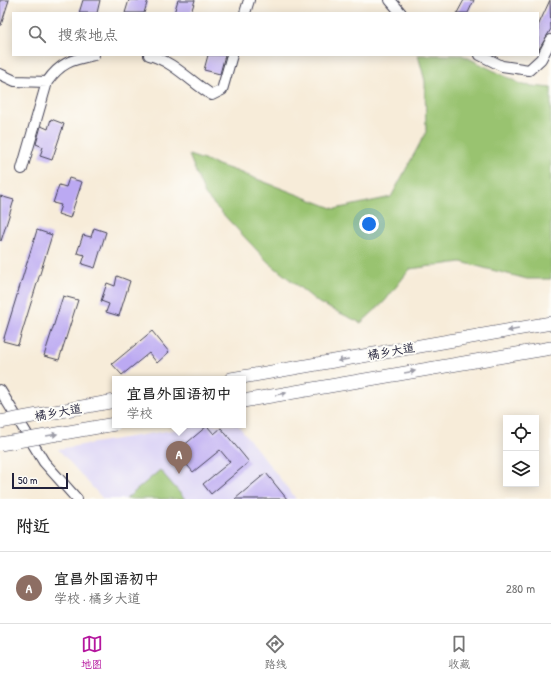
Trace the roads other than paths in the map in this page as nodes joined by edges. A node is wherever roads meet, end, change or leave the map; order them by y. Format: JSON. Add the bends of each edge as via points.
{"nodes":[{"id":1,"x":249,"y":0,"type":"edge"},
{"id":2,"x":390,"y":0,"type":"edge"},
{"id":3,"x":245,"y":12,"type":"edge"},
{"id":4,"x":399,"y":12,"type":"edge"},
{"id":5,"x":551,"y":40,"type":"edge"},
{"id":6,"x":89,"y":56,"type":"edge"},
{"id":7,"x":151,"y":56,"type":"edge"},
{"id":8,"x":232,"y":56,"type":"edge"},
{"id":9,"x":482,"y":56,"type":"edge"},
{"id":10,"x":0,"y":74,"type":"edge"},
{"id":11,"x":47,"y":82,"type":"junction"},
{"id":12,"x":22,"y":169,"type":"dead end"},
{"id":13,"x":551,"y":323,"type":"edge"},
{"id":14,"x":551,"y":348,"type":"edge"},
{"id":15,"x":246,"y":376,"type":"edge"},
{"id":16,"x":0,"y":390,"type":"edge"},
{"id":17,"x":246,"y":400,"type":"edge"},
{"id":18,"x":112,"y":402,"type":"edge"},
{"id":19,"x":0,"y":422,"type":"edge"},
{"id":20,"x":112,"y":425,"type":"edge"},
{"id":21,"x":0,"y":444,"type":"edge"},
{"id":22,"x":77,"y":499,"type":"edge"}],
"edges":[{"from":1,"to":3,"type":"street"},
{"from":2,"to":4,"type":"street"},
{"from":5,"to":9,"type":"street","via":[[541,59],[529,70],[502,66]]},
{"from":6,"to":11,"type":"street","via":[[70,60]]},
{"from":7,"to":8,"type":"street","via":[[180,71],[212,95],[222,90]]},
{"from":10,"to":11,"type":"street","via":[[15,81]]},
{"from":11,"to":12,"type":"street"},
{"from":13,"to":15,"type":"main road","name":"橘乡大道","one_way":true},
{"from":17,"to":14,"type":"main road","name":"橘乡大道","one_way":true},
{"from":16,"to":22,"type":"street","via":[[44,462]]},
{"from":18,"to":19,"type":"main road","name":"橘乡大道","bridge":true},
{"from":21,"to":20,"type":"main road","name":"橘乡大道","one_way":true,"bridge":true}]}
